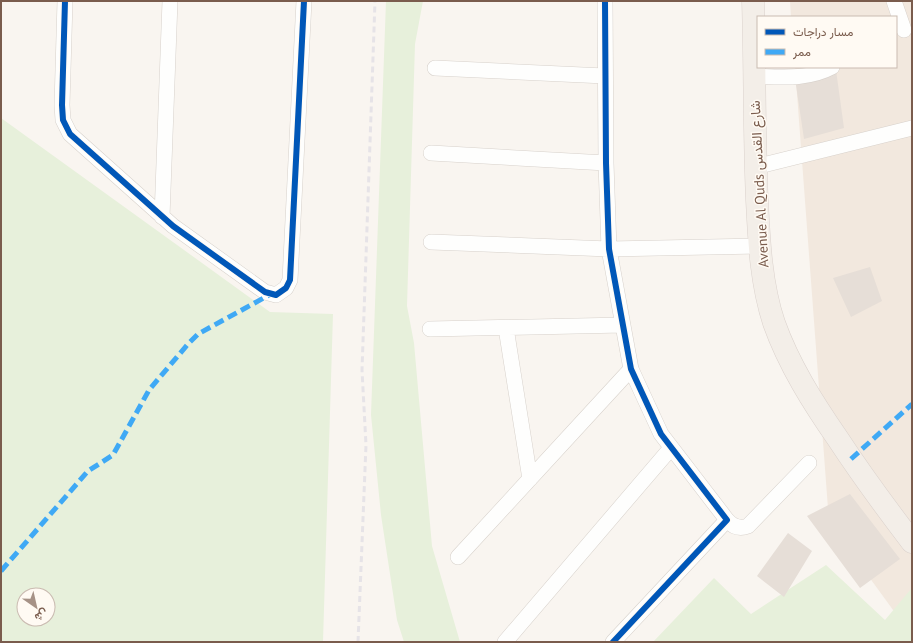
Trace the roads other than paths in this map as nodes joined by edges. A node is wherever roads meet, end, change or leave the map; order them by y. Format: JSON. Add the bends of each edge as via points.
{"nodes":[{"id":1,"x":65,"y":1,"type":"edge"},
{"id":2,"x":170,"y":1,"type":"edge"},
{"id":3,"x":304,"y":1,"type":"edge"},
{"id":4,"x":605,"y":1,"type":"edge"},
{"id":5,"x":753,"y":1,"type":"edge"},
{"id":6,"x":894,"y":1,"type":"edge"},
{"id":7,"x":904,"y":30,"type":"edge"},
{"id":8,"x":435,"y":68,"type":"dead end"},
{"id":9,"x":830,"y":68,"type":"edge"},
{"id":10,"x":605,"y":76,"type":"junction"},
{"id":11,"x":754,"y":76,"type":"junction"},
{"id":12,"x":912,"y":128,"type":"edge"},
{"id":13,"x":431,"y":153,"type":"dead end"},
{"id":14,"x":606,"y":163,"type":"junction"},
{"id":15,"x":755,"y":167,"type":"junction"},
{"id":16,"x":162,"y":217,"type":"junction"},
{"id":17,"x":431,"y":242,"type":"dead end"},
{"id":18,"x":759,"y":246,"type":"junction"},
{"id":19,"x":609,"y":249,"type":"junction"},
{"id":20,"x":623,"y":325,"type":"junction"},
{"id":21,"x":506,"y":328,"type":"junction"},
{"id":22,"x":430,"y":329,"type":"dead end"},
{"id":23,"x":631,"y":369,"type":"junction"},
{"id":24,"x":671,"y":448,"type":"junction"},
{"id":25,"x":809,"y":463,"type":"dead end"},
{"id":26,"x":530,"y":479,"type":"junction"},
{"id":27,"x":727,"y":520,"type":"junction"},
{"id":28,"x":912,"y":542,"type":"edge"},
{"id":29,"x":458,"y":557,"type":"dead end"},
{"id":30,"x":505,"y":642,"type":"edge"},
{"id":31,"x":613,"y":642,"type":"edge"}],
"edges":[{"from":1,"to":16,"type":"street","via":[[62,105],[66,128]]},
{"from":2,"to":16,"type":"street"},
{"from":3,"to":16,"type":"street","via":[[290,280],[286,288],[276,295],[265,292]]},
{"from":4,"to":10,"type":"street"},
{"from":5,"to":11,"type":"main road","name":"Avenue Al Quds شارع القدس"},
{"from":6,"to":7,"type":"street"},
{"from":8,"to":10,"type":"street"},
{"from":9,"to":11,"type":"street","via":[[807,76]]},
{"from":10,"to":14,"type":"street"},
{"from":11,"to":15,"type":"main road","name":"Avenue Al Quds شارع القدس"},
{"from":12,"to":15,"type":"street"},
{"from":13,"to":14,"type":"street"},
{"from":14,"to":19,"type":"street"},
{"from":15,"to":18,"type":"main road","name":"Avenue Al Quds شارع القدس"},
{"from":17,"to":19,"type":"street"},
{"from":18,"to":19,"type":"street"},
{"from":18,"to":28,"type":"main road","name":"Avenue Al Quds شارع القدس","via":[[774,322],[792,363],[830,428]]},
{"from":19,"to":20,"type":"street"},
{"from":20,"to":21,"type":"street"},
{"from":20,"to":23,"type":"street"},
{"from":21,"to":22,"type":"street"},
{"from":21,"to":26,"type":"street"},
{"from":23,"to":24,"type":"street","via":[[661,434]]},
{"from":23,"to":26,"type":"street"},
{"from":24,"to":27,"type":"street"},
{"from":24,"to":30,"type":"street"},
{"from":25,"to":27,"type":"street","via":[[748,526],[734,526]]},
{"from":26,"to":29,"type":"street"},
{"from":27,"to":31,"type":"street"}]}
